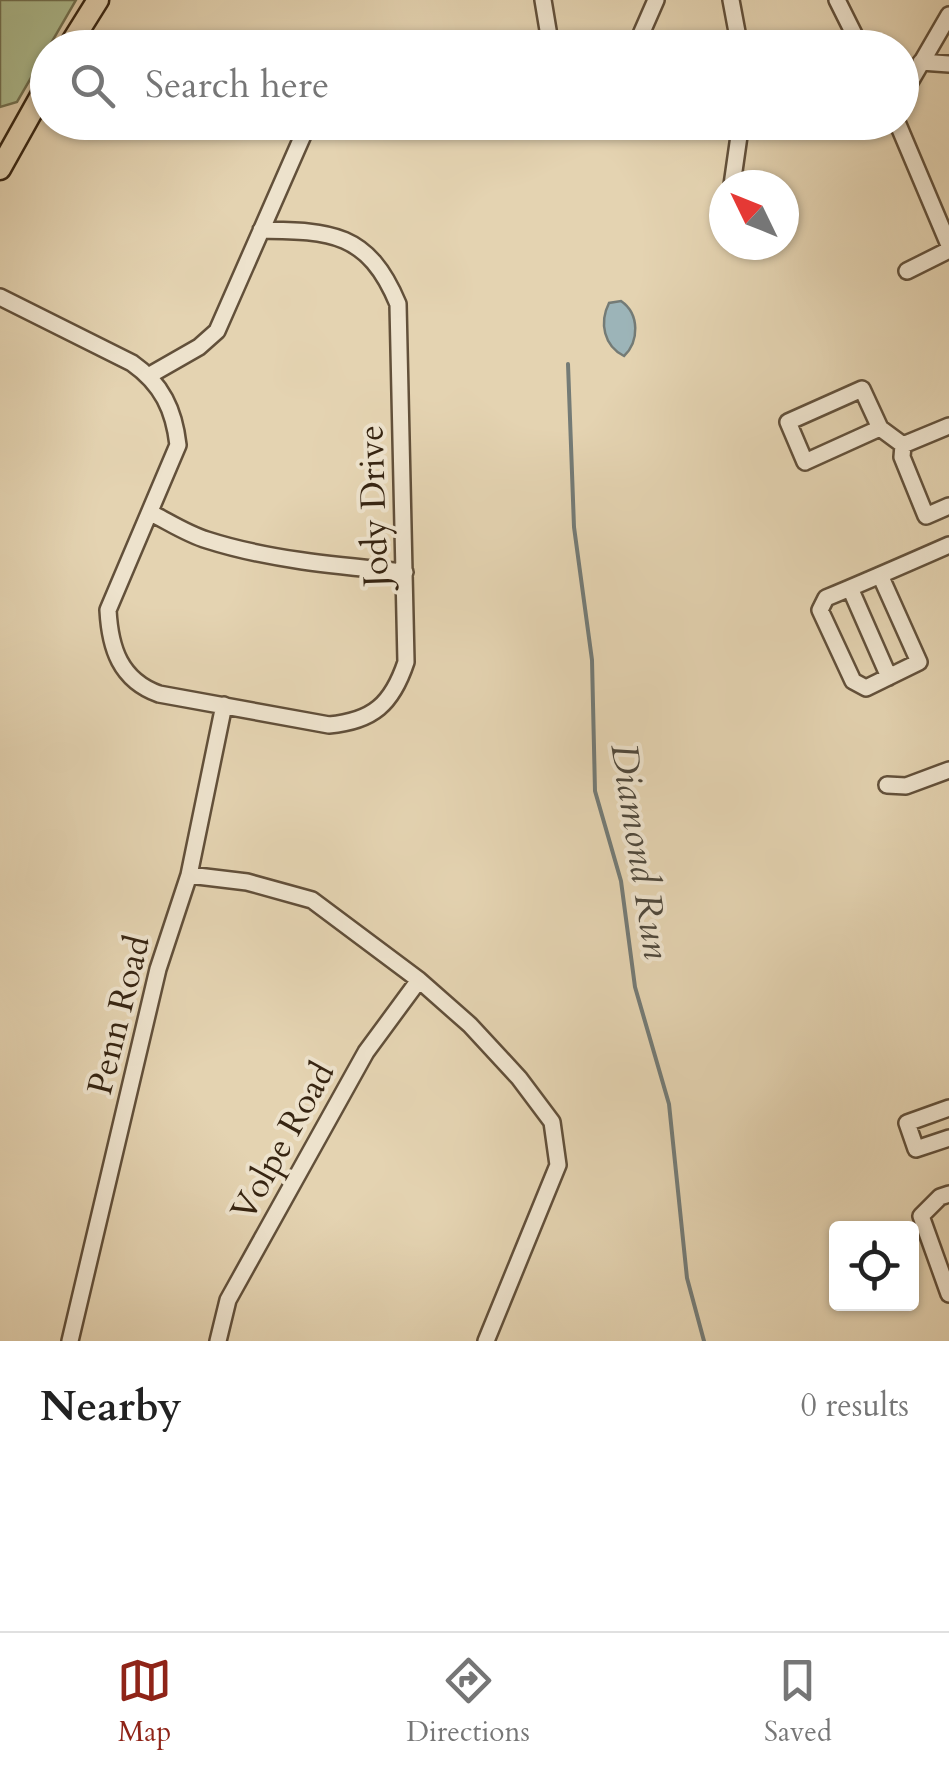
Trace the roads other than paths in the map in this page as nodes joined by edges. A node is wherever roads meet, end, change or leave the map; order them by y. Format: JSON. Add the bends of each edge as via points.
{"nodes":[{"id":1,"x":98,"y":0,"type":"edge"},
{"id":2,"x":542,"y":0,"type":"edge"},
{"id":3,"x":656,"y":0,"type":"edge"},
{"id":4,"x":731,"y":0,"type":"edge"},
{"id":5,"x":837,"y":0,"type":"edge"},
{"id":6,"x":949,"y":15,"type":"edge"},
{"id":7,"x":79,"y":30,"type":"edge"},
{"id":8,"x":548,"y":30,"type":"edge"},
{"id":9,"x":643,"y":30,"type":"edge"},
{"id":10,"x":737,"y":30,"type":"edge"},
{"id":11,"x":852,"y":30,"type":"edge"},
{"id":12,"x":922,"y":62,"type":"junction"},
{"id":13,"x":949,"y":64,"type":"edge"},
{"id":14,"x":919,"y":67,"type":"edge"},
{"id":15,"x":30,"y":115,"type":"edge"},
{"id":16,"x":301,"y":140,"type":"edge"},
{"id":17,"x":738,"y":140,"type":"edge"},
{"id":18,"x":904,"y":140,"type":"edge"},
{"id":19,"x":0,"y":169,"type":"edge"},
{"id":20,"x":734,"y":170,"type":"edge"},
{"id":21,"x":260,"y":230,"type":"junction"},
{"id":22,"x":949,"y":247,"type":"edge"},
{"id":23,"x":907,"y":271,"type":"dead end"},
{"id":24,"x":0,"y":297,"type":"edge"},
{"id":25,"x":150,"y":376,"type":"junction"},
{"id":26,"x":949,"y":426,"type":"edge"},
{"id":27,"x":880,"y":428,"type":"junction"},
{"id":28,"x":902,"y":445,"type":"junction"},
{"id":29,"x":949,"y":506,"type":"edge"},
{"id":30,"x":151,"y":513,"type":"junction"},
{"id":31,"x":949,"y":545,"type":"edge"},
{"id":32,"x":405,"y":572,"type":"junction"},
{"id":33,"x":880,"y":575,"type":"junction"},
{"id":34,"x":850,"y":588,"type":"junction"},
{"id":35,"x":889,"y":677,"type":"junction"},
{"id":36,"x":224,"y":705,"type":"junction"},
{"id":37,"x":949,"y":770,"type":"edge"},
{"id":38,"x":887,"y":785,"type":"dead end"},
{"id":39,"x":189,"y":874,"type":"junction"},
{"id":40,"x":419,"y":980,"type":"junction"},
{"id":41,"x":949,"y":1108,"type":"edge"},
{"id":42,"x":949,"y":1138,"type":"edge"},
{"id":43,"x":949,"y":1194,"type":"edge"},
{"id":44,"x":949,"y":1294,"type":"edge"},
{"id":45,"x":70,"y":1341,"type":"edge"},
{"id":46,"x":218,"y":1341,"type":"edge"},
{"id":47,"x":486,"y":1341,"type":"edge"}],
"edges":[{"from":1,"to":7,"type":"main road"},
{"from":2,"to":8,"type":"street"},
{"from":3,"to":9,"type":"street"},
{"from":4,"to":10,"type":"street"},
{"from":5,"to":11,"type":"street"},
{"from":6,"to":12,"type":"street"},
{"from":12,"to":13,"type":"street"},
{"from":12,"to":14,"type":"street"},
{"from":15,"to":19,"type":"main road"},
{"from":16,"to":21,"type":"street"},
{"from":17,"to":20,"type":"street"},
{"from":18,"to":22,"type":"street"},
{"from":21,"to":25,"type":"street","via":[[216,331],[200,348]]},
{"from":21,"to":32,"type":"street","name":"Jody Drive","via":[[335,234],[368,255],[398,304]]},
{"from":22,"to":23,"type":"street"},
{"from":24,"to":25,"type":"street"},
{"from":25,"to":30,"type":"street","name":"Jody Drive","via":[[170,407],[178,445]]},
{"from":26,"to":28,"type":"street"},
{"from":27,"to":27,"type":"street","via":[[862,389],[788,422],[805,462]]},
{"from":27,"to":28,"type":"street"},
{"from":28,"to":29,"type":"street","via":[[926,516]]},
{"from":30,"to":32,"type":"street","via":[[228,546]]},
{"from":30,"to":36,"type":"street","name":"Jody Drive","via":[[108,610],[113,652],[146,689]]},
{"from":31,"to":33,"type":"street"},
{"from":32,"to":36,"type":"street","name":"Jody Drive","via":[[406,662],[396,688],[368,717],[329,725]]},
{"from":33,"to":34,"type":"street"},
{"from":33,"to":35,"type":"street","via":[[919,662]]},
{"from":34,"to":35,"type":"street"},
{"from":34,"to":35,"type":"street","via":[[826,598],[820,610],[853,680],[866,688]]},
{"from":36,"to":39,"type":"street","name":"Penn Road"},
{"from":37,"to":38,"type":"street","via":[[906,786]]},
{"from":39,"to":40,"type":"street","via":[[312,900]]},
{"from":39,"to":45,"type":"street","name":"Penn Road","via":[[158,969]]},
{"from":40,"to":46,"type":"street","name":"Volpe Road","via":[[366,1052],[274,1217],[228,1300]]},
{"from":40,"to":47,"type":"street","via":[[470,1025],[552,1122],[558,1165]]},
{"from":41,"to":42,"type":"street","via":[[907,1123],[916,1150]]},
{"from":43,"to":44,"type":"street","via":[[921,1216]]}]}
